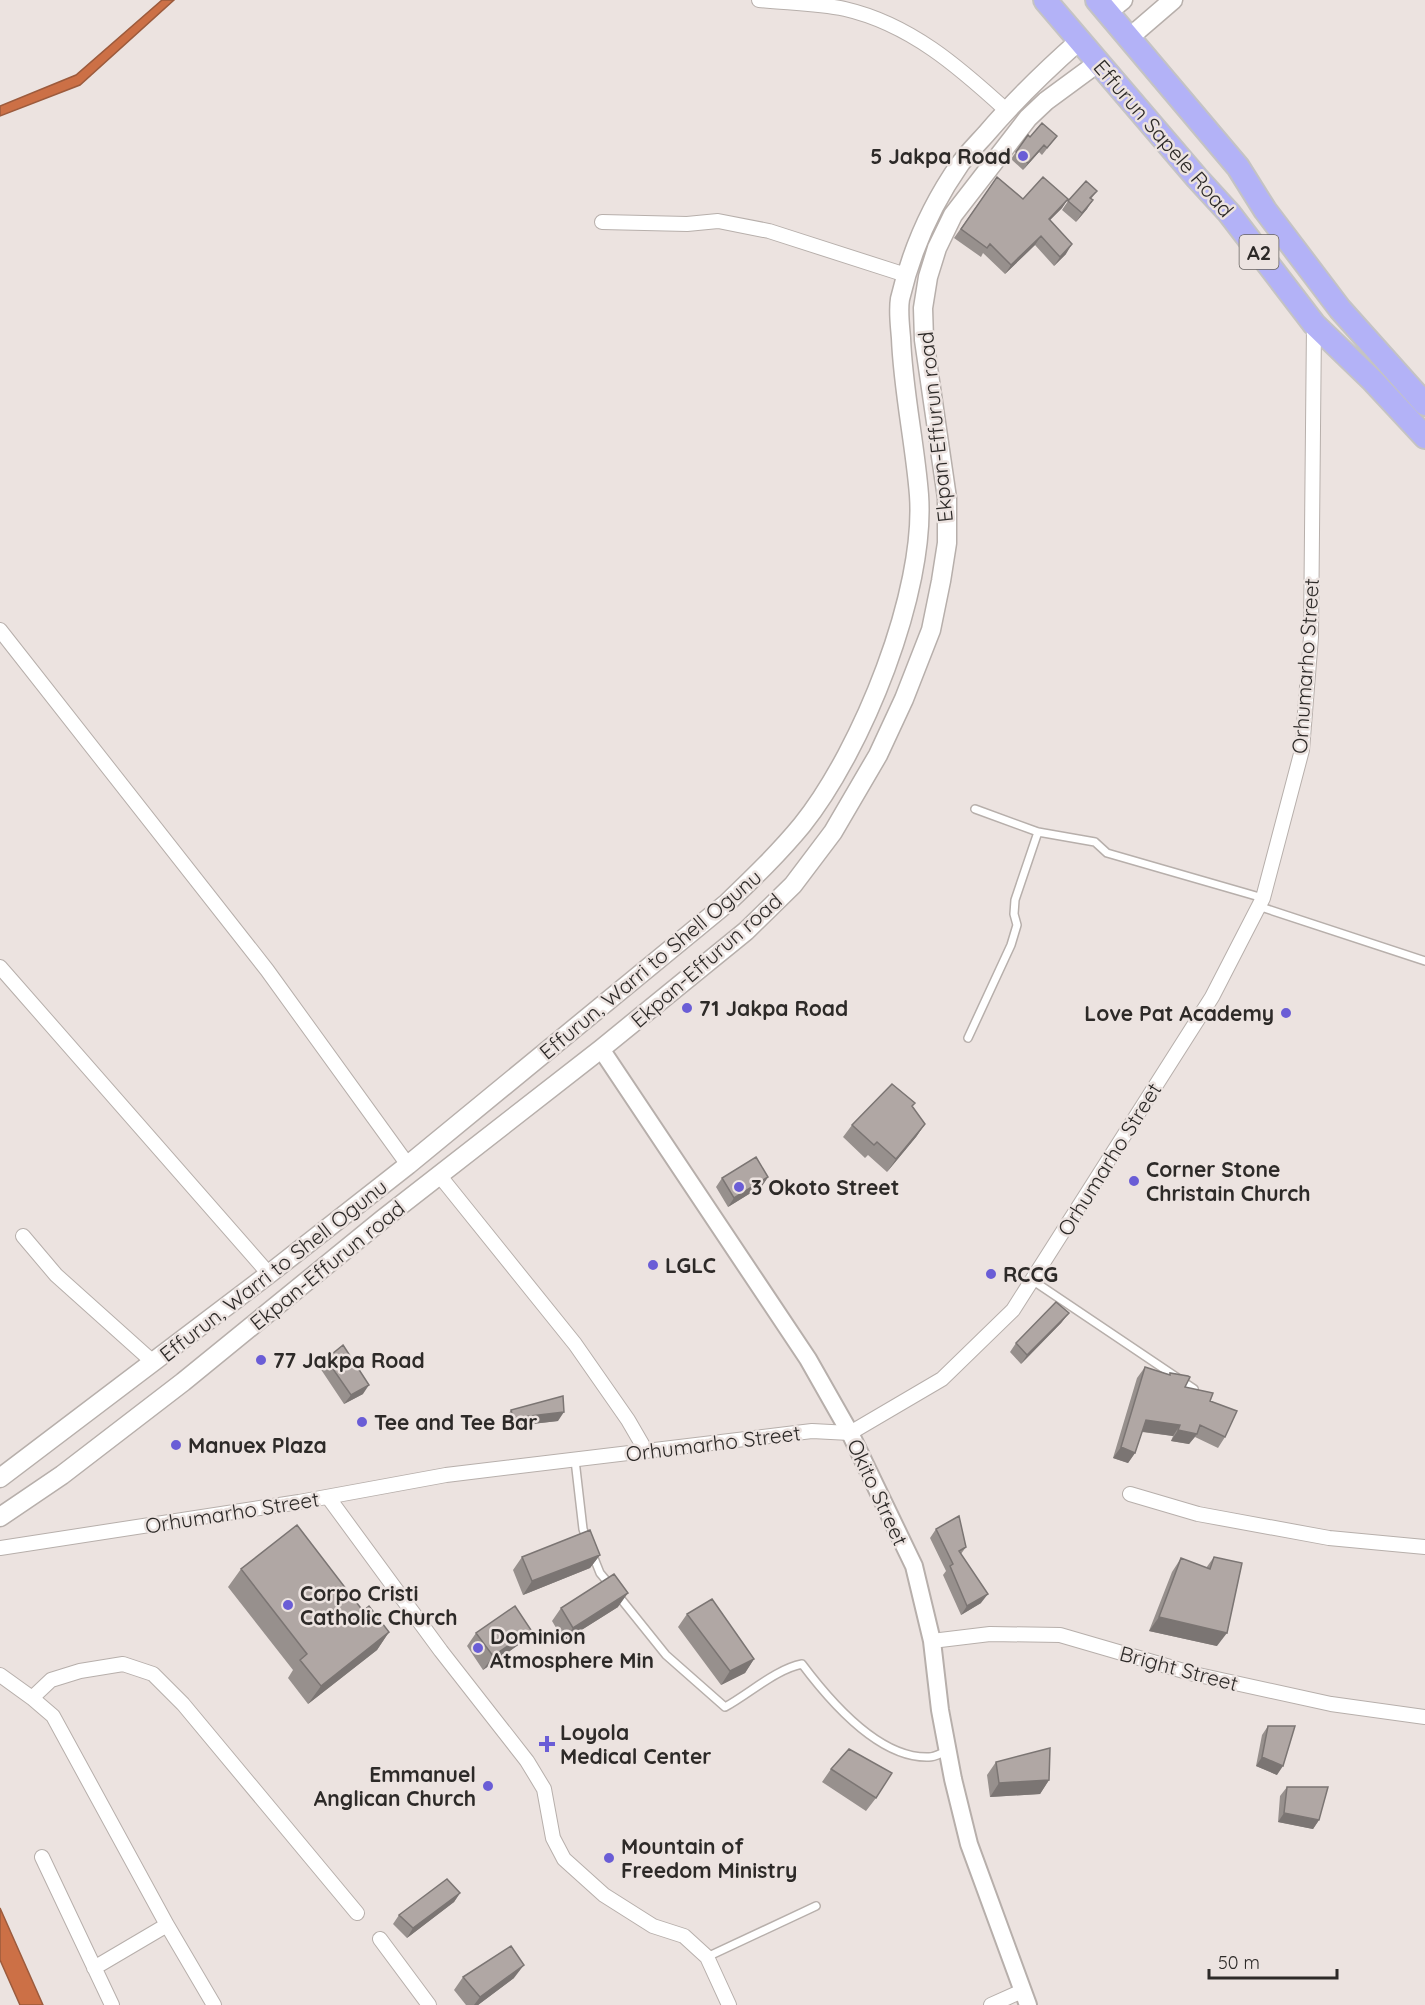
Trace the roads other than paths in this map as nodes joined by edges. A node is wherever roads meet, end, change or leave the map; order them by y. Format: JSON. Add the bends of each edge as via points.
{"nodes":[{"id":1,"x":759,"y":0,"type":"edge"},
{"id":2,"x":1045,"y":0,"type":"edge"},
{"id":3,"x":1173,"y":0,"type":"edge"},
{"id":4,"x":1109,"y":4,"type":"edge"},
{"id":5,"x":1130,"y":37,"type":"junction"},
{"id":6,"x":1080,"y":40,"type":"junction"},
{"id":7,"x":1099,"y":62,"type":"junction"},
{"id":8,"x":1006,"y":110,"type":"junction"},
{"id":9,"x":602,"y":222,"type":"dead end"},
{"id":10,"x":906,"y":274,"type":"junction"},
{"id":11,"x":1314,"y":324,"type":"junction"},
{"id":12,"x":1425,"y":404,"type":"edge"},
{"id":13,"x":1425,"y":437,"type":"edge"},
{"id":14,"x":0,"y":630,"type":"edge"},
{"id":15,"x":975,"y":809,"type":"dead end"},
{"id":16,"x":1038,"y":832,"type":"junction"},
{"id":17,"x":1260,"y":902,"type":"junction"},
{"id":18,"x":727,"y":903,"type":"junction"},
{"id":19,"x":746,"y":931,"type":"junction"},
{"id":20,"x":1425,"y":961,"type":"edge"},
{"id":21,"x":0,"y":967,"type":"edge"},
{"id":22,"x":968,"y":1038,"type":"dead end"},
{"id":23,"x":601,"y":1049,"type":"junction"},
{"id":24,"x":408,"y":1165,"type":"junction"},
{"id":25,"x":439,"y":1175,"type":"junction"},
{"id":26,"x":23,"y":1236,"type":"dead end"},
{"id":27,"x":268,"y":1274,"type":"junction"},
{"id":28,"x":1032,"y":1280,"type":"junction"},
{"id":29,"x":153,"y":1362,"type":"junction"},
{"id":30,"x":1194,"y":1389,"type":"edge"},
{"id":31,"x":850,"y":1433,"type":"junction"},
{"id":32,"x":646,"y":1451,"type":"junction"},
{"id":33,"x":575,"y":1460,"type":"junction"},
{"id":34,"x":0,"y":1478,"type":"edge"},
{"id":35,"x":1130,"y":1494,"type":"dead end"},
{"id":36,"x":328,"y":1497,"type":"junction"},
{"id":37,"x":0,"y":1517,"type":"edge"},
{"id":38,"x":1425,"y":1547,"type":"edge"},
{"id":39,"x":0,"y":1548,"type":"edge"},
{"id":40,"x":932,"y":1641,"type":"junction"},
{"id":41,"x":0,"y":1675,"type":"edge"},
{"id":42,"x":32,"y":1698,"type":"junction"},
{"id":43,"x":1425,"y":1717,"type":"edge"},
{"id":44,"x":948,"y":1751,"type":"junction"},
{"id":45,"x":42,"y":1857,"type":"dead end"},
{"id":46,"x":816,"y":1906,"type":"dead end"},
{"id":47,"x":357,"y":1913,"type":"dead end"},
{"id":48,"x":167,"y":1925,"type":"junction"},
{"id":49,"x":380,"y":1939,"type":"dead end"},
{"id":50,"x":707,"y":1957,"type":"junction"},
{"id":51,"x":94,"y":1968,"type":"junction"},
{"id":52,"x":1025,"y":1998,"type":"edge"},
{"id":53,"x":112,"y":2005,"type":"edge"},
{"id":54,"x":214,"y":2005,"type":"edge"},
{"id":55,"x":429,"y":2005,"type":"edge"},
{"id":56,"x":729,"y":2005,"type":"edge"},
{"id":57,"x":991,"y":2005,"type":"edge"}],
"edges":[{"from":1,"to":8,"type":"street","via":[[845,9],[882,21],[955,64]]},
{"from":2,"to":6,"type":"highway","name":"Effurun Sapele Road","number":"A2"},
{"from":3,"to":5,"type":"main road"},
{"from":4,"to":5,"type":"highway","name":"Effurun Sapele Road","number":"A2"},
{"from":5,"to":12,"type":"highway","name":"Effurun Sapele Road","number":"A2","via":[[1238,167],[1323,287]]},
{"from":6,"to":7,"type":"highway","name":"Effurun Sapele Road","number":"A2"},
{"from":6,"to":8,"type":"main road","name":"Effurun, Warri to Shell Ogunu"},
{"from":7,"to":11,"type":"highway","name":"Effurun Sapele Road","number":"A2","via":[[1229,213]]},
{"from":7,"to":19,"type":"main road","name":"Ekpan-Effurun road","via":[[1028,118],[953,215],[938,248],[923,308],[924,340],[947,521],[931,630],[878,755],[833,832],[793,885]]},
{"from":8,"to":10,"type":"main road","name":"Effurun, Warri to Shell Ogunu","via":[[960,164],[927,221]]},
{"from":9,"to":10,"type":"street","via":[[718,221],[770,231]]},
{"from":10,"to":18,"type":"main road","name":"Effurun, Warri to Shell Ogunu","via":[[899,303],[919,496],[919,540],[911,584],[880,684],[836,777],[767,866]]},
{"from":11,"to":13,"type":"highway","name":"Effurun Sapele Road","number":"A2"},
{"from":11,"to":17,"type":"street","name":"Orhumarho Street","via":[[1311,638],[1302,750]]},
{"from":14,"to":24,"type":"street","via":[[267,970]]},
{"from":15,"to":16,"type":"lane"},
{"from":16,"to":17,"type":"lane","via":[[1095,842],[1107,853]]},
{"from":16,"to":22,"type":"lane","via":[[1015,900],[1017,924],[1011,945]]},
{"from":17,"to":20,"type":"lane"},
{"from":17,"to":28,"type":"street","name":"Orhumarho Street","via":[[1212,997]]},
{"from":18,"to":19,"type":"main road"},
{"from":18,"to":24,"type":"main road","name":"Effurun, Warri to Shell Ogunu"},
{"from":19,"to":23,"type":"main road","name":"Ekpan-Effurun road"},
{"from":21,"to":27,"type":"street"},
{"from":23,"to":25,"type":"main road","name":"Ekpan-Effurun road"},
{"from":23,"to":31,"type":"street","name":"Okito Street","via":[[808,1359]]},
{"from":24,"to":27,"type":"main road","name":"Effurun, Warri to Shell Ogunu"},
{"from":25,"to":32,"type":"street","via":[[575,1344]]},
{"from":25,"to":37,"type":"main road","name":"Ekpan-Effurun road","via":[[173,1390]]},
{"from":26,"to":29,"type":"street","via":[[56,1275]]},
{"from":27,"to":29,"type":"main road","name":"Effurun, Warri to Shell Ogunu"},
{"from":28,"to":30,"type":"lane"},
{"from":28,"to":31,"type":"street","name":"Orhumarho Street","via":[[1013,1310],[942,1379]]},
{"from":29,"to":34,"type":"main road","name":"Effurun, Warri to Shell Ogunu"},
{"from":31,"to":32,"type":"street","name":"Orhumarho Street","via":[[812,1431]]},
{"from":31,"to":40,"type":"street","name":"Okito Street","via":[[914,1566]]},
{"from":32,"to":33,"type":"street","name":"Orhumarho Street"},
{"from":33,"to":36,"type":"street","name":"Orhumarho Street","via":[[446,1475]]},
{"from":33,"to":44,"type":"lane","via":[[583,1529],[600,1573],[666,1655],[725,1707],[790,1666],[802,1664],[826,1696],[867,1733],[903,1754],[931,1757]]},
{"from":35,"to":38,"type":"street","via":[[1198,1514],[1329,1538]]},
{"from":36,"to":39,"type":"street","name":"Orhumarho Street"},
{"from":36,"to":50,"type":"street","via":[[527,1761],[544,1789],[553,1838],[564,1859],[604,1895],[653,1926],[684,1936]]},
{"from":40,"to":43,"type":"street","name":"Bright Street","via":[[990,1634],[1060,1635],[1194,1674],[1331,1704]]},
{"from":40,"to":44,"type":"street","name":"Okito Street"},
{"from":41,"to":42,"type":"street"},
{"from":42,"to":47,"type":"street","via":[[51,1680],[80,1671],[123,1664],[153,1674],[183,1704]]},
{"from":42,"to":48,"type":"street","via":[[53,1716]]},
{"from":44,"to":52,"type":"street","name":"Okito Street","via":[[969,1844]]},
{"from":45,"to":51,"type":"street"},
{"from":46,"to":50,"type":"lane"},
{"from":48,"to":51,"type":"street"},
{"from":48,"to":54,"type":"street"},
{"from":49,"to":55,"type":"street"},
{"from":50,"to":56,"type":"street"},
{"from":51,"to":53,"type":"street"},
{"from":52,"to":57,"type":"street"}]}
